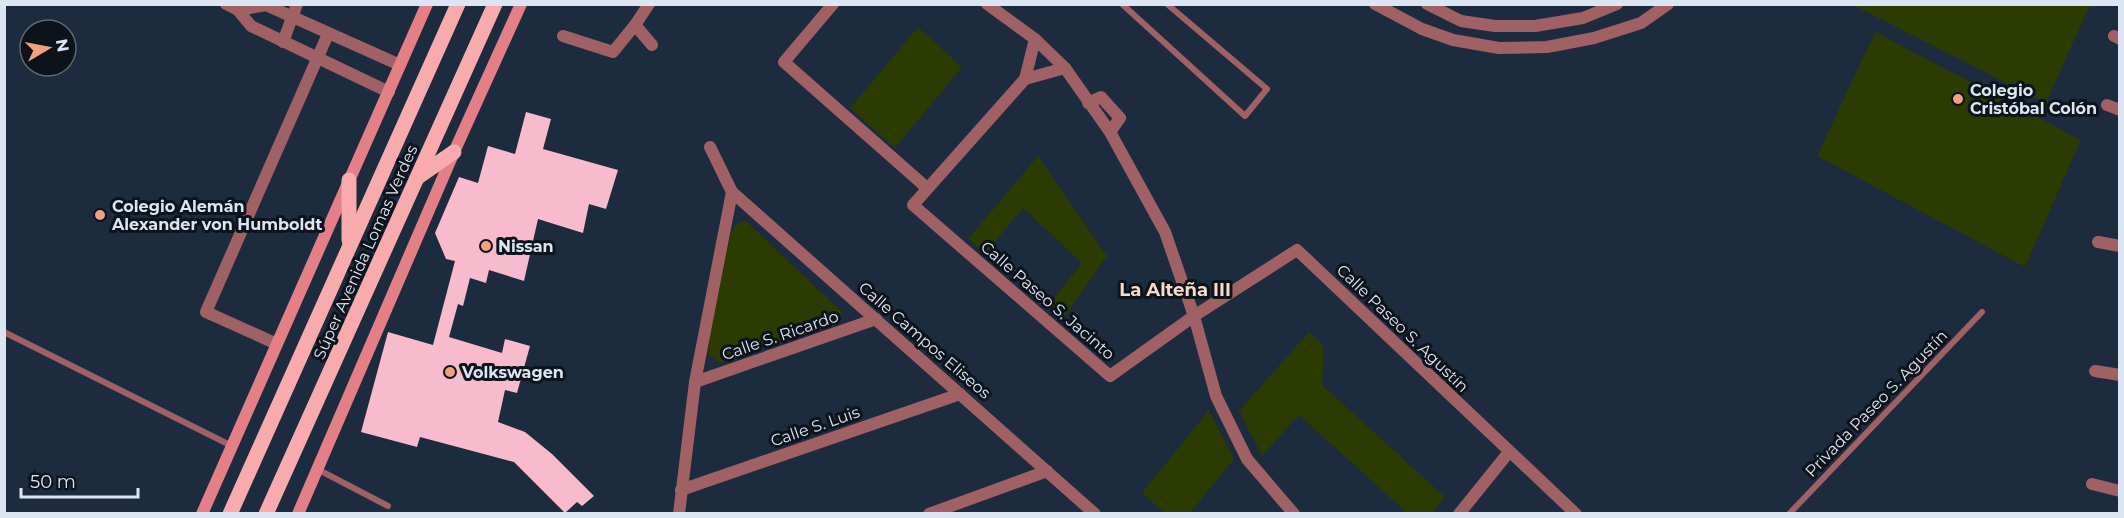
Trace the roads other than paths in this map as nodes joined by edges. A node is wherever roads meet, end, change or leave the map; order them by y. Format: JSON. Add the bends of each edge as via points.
{"nodes":[{"id":1,"x":226,"y":4,"type":"edge"},
{"id":2,"x":427,"y":4,"type":"edge"},
{"id":3,"x":458,"y":4,"type":"edge"},
{"id":4,"x":495,"y":4,"type":"edge"},
{"id":5,"x":521,"y":4,"type":"edge"},
{"id":6,"x":649,"y":4,"type":"edge"},
{"id":7,"x":833,"y":4,"type":"edge"},
{"id":8,"x":987,"y":4,"type":"edge"},
{"id":9,"x":1122,"y":4,"type":"edge"},
{"id":10,"x":1167,"y":4,"type":"edge"},
{"id":11,"x":1376,"y":4,"type":"edge"},
{"id":12,"x":1427,"y":4,"type":"edge"},
{"id":13,"x":1617,"y":4,"type":"edge"},
{"id":14,"x":1668,"y":4,"type":"edge"},
{"id":15,"x":238,"y":10,"type":"junction"},
{"id":16,"x":294,"y":10,"type":"edge"},
{"id":17,"x":635,"y":25,"type":"junction"},
{"id":18,"x":328,"y":34,"type":"junction"},
{"id":19,"x":563,"y":36,"type":"dead end"},
{"id":20,"x":1035,"y":39,"type":"junction"},
{"id":21,"x":283,"y":42,"type":"junction"},
{"id":22,"x":652,"y":45,"type":"dead end"},
{"id":23,"x":317,"y":58,"type":"junction"},
{"id":24,"x":400,"y":65,"type":"junction"},
{"id":25,"x":1065,"y":68,"type":"junction"},
{"id":26,"x":1025,"y":78,"type":"junction"},
{"id":27,"x":388,"y":92,"type":"junction"},
{"id":28,"x":2107,"y":105,"type":"dead end"},
{"id":29,"x":2120,"y":110,"type":"edge"},
{"id":30,"x":710,"y":147,"type":"dead end"},
{"id":31,"x":454,"y":152,"type":"junction"},
{"id":32,"x":418,"y":177,"type":"junction"},
{"id":33,"x":350,"y":180,"type":"junction"},
{"id":34,"x":927,"y":188,"type":"junction"},
{"id":35,"x":732,"y":192,"type":"junction"},
{"id":36,"x":2098,"y":242,"type":"dead end"},
{"id":37,"x":2120,"y":246,"type":"edge"},
{"id":38,"x":349,"y":247,"type":"junction"},
{"id":39,"x":1982,"y":312,"type":"dead end"},
{"id":40,"x":1194,"y":316,"type":"junction"},
{"id":41,"x":876,"y":319,"type":"junction"},
{"id":42,"x":4,"y":332,"type":"edge"},
{"id":43,"x":277,"y":344,"type":"junction"},
{"id":44,"x":2095,"y":371,"type":"dead end"},
{"id":45,"x":2120,"y":375,"type":"edge"},
{"id":46,"x":695,"y":382,"type":"junction"},
{"id":47,"x":960,"y":394,"type":"junction"},
{"id":48,"x":232,"y":447,"type":"junction"},
{"id":49,"x":1509,"y":452,"type":"junction"},
{"id":50,"x":317,"y":469,"type":"junction"},
{"id":51,"x":1047,"y":471,"type":"junction"},
{"id":52,"x":2092,"y":484,"type":"dead end"},
{"id":53,"x":681,"y":490,"type":"junction"},
{"id":54,"x":2120,"y":491,"type":"edge"},
{"id":55,"x":388,"y":506,"type":"dead end"},
{"id":56,"x":202,"y":513,"type":"edge"},
{"id":57,"x":230,"y":513,"type":"edge"},
{"id":58,"x":266,"y":513,"type":"edge"},
{"id":59,"x":297,"y":513,"type":"edge"},
{"id":60,"x":679,"y":513,"type":"edge"},
{"id":61,"x":929,"y":513,"type":"edge"},
{"id":62,"x":1095,"y":513,"type":"edge"},
{"id":63,"x":1294,"y":513,"type":"edge"},
{"id":64,"x":1459,"y":513,"type":"edge"},
{"id":65,"x":1576,"y":513,"type":"edge"},
{"id":66,"x":1789,"y":513,"type":"edge"}],
"edges":[{"from":1,"to":15,"type":"street"},
{"from":2,"to":24,"type":"main road"},
{"from":3,"to":38,"type":"main road","name":"Súper Avenida Lomas Verdes"},
{"from":4,"to":32,"type":"main road","name":"Súper Avenida Lomas Verdes"},
{"from":5,"to":31,"type":"main road"},
{"from":6,"to":17,"type":"street"},
{"from":7,"to":34,"type":"street","via":[[784,62]]},
{"from":8,"to":20,"type":"street"},
{"from":9,"to":10,"type":"lane","via":[[1245,116],[1268,89]]},
{"from":11,"to":14,"type":"street","via":[[1422,29],[1499,48],[1547,47],[1594,38],[1641,23]]},
{"from":12,"to":13,"type":"street","via":[[1461,21],[1535,26],[1583,18]]},
{"from":15,"to":16,"type":"street","via":[[266,5]]},
{"from":15,"to":21,"type":"street","via":[[252,26]]},
{"from":16,"to":18,"type":"street"},
{"from":16,"to":21,"type":"street"},
{"from":17,"to":19,"type":"street","via":[[613,52]]},
{"from":17,"to":22,"type":"street"},
{"from":18,"to":23,"type":"street"},
{"from":18,"to":24,"type":"street"},
{"from":20,"to":25,"type":"street"},
{"from":20,"to":26,"type":"street"},
{"from":21,"to":23,"type":"street"},
{"from":23,"to":27,"type":"street"},
{"from":23,"to":43,"type":"street","via":[[206,312]]},
{"from":24,"to":27,"type":"main road"},
{"from":25,"to":26,"type":"street"},
{"from":25,"to":40,"type":"street","via":[[1110,132],[1165,232]]},
{"from":26,"to":34,"type":"street"},
{"from":27,"to":33,"type":"main road"},
{"from":28,"to":29,"type":"street"},
{"from":30,"to":35,"type":"street","name":"Calle Campos Eliseos"},
{"from":31,"to":32,"type":"main road"},
{"from":31,"to":50,"type":"main road"},
{"from":32,"to":58,"type":"main road","name":"Súper Avenida Lomas Verdes"},
{"from":33,"to":38,"type":"main road"},
{"from":33,"to":43,"type":"main road"},
{"from":34,"to":40,"type":"street","name":"Calle Paseo S. Jacinto","via":[[913,205],[1110,376]]},
{"from":35,"to":41,"type":"street","name":"Calle Campos Eliseos"},
{"from":35,"to":46,"type":"street"},
{"from":36,"to":37,"type":"street"},
{"from":38,"to":57,"type":"main road","name":"Súper Avenida Lomas Verdes"},
{"from":39,"to":66,"type":"lane","name":"Privada Paseo S. Agustín"},
{"from":40,"to":49,"type":"street","name":"Calle Paseo S. Agustín","via":[[1297,249]]},
{"from":40,"to":63,"type":"street","via":[[1216,396],[1246,459]]},
{"from":41,"to":46,"type":"street","name":"Calle S. Ricardo"},
{"from":41,"to":47,"type":"street","name":"Calle Campos Eliseos"},
{"from":42,"to":48,"type":"lane"},
{"from":43,"to":48,"type":"main road"},
{"from":44,"to":45,"type":"street"},
{"from":46,"to":53,"type":"street"},
{"from":47,"to":51,"type":"street","name":"Calle Campos Eliseos"},
{"from":47,"to":53,"type":"street","name":"Calle S. Luis"},
{"from":48,"to":56,"type":"main road"},
{"from":49,"to":64,"type":"street"},
{"from":49,"to":65,"type":"street","name":"Calle Paseo S. Agustín"},
{"from":50,"to":55,"type":"lane"},
{"from":50,"to":59,"type":"main road"},
{"from":51,"to":61,"type":"street"},
{"from":51,"to":62,"type":"street","name":"Calle Campos Eliseos"},
{"from":52,"to":54,"type":"street"},
{"from":53,"to":60,"type":"street"}]}
